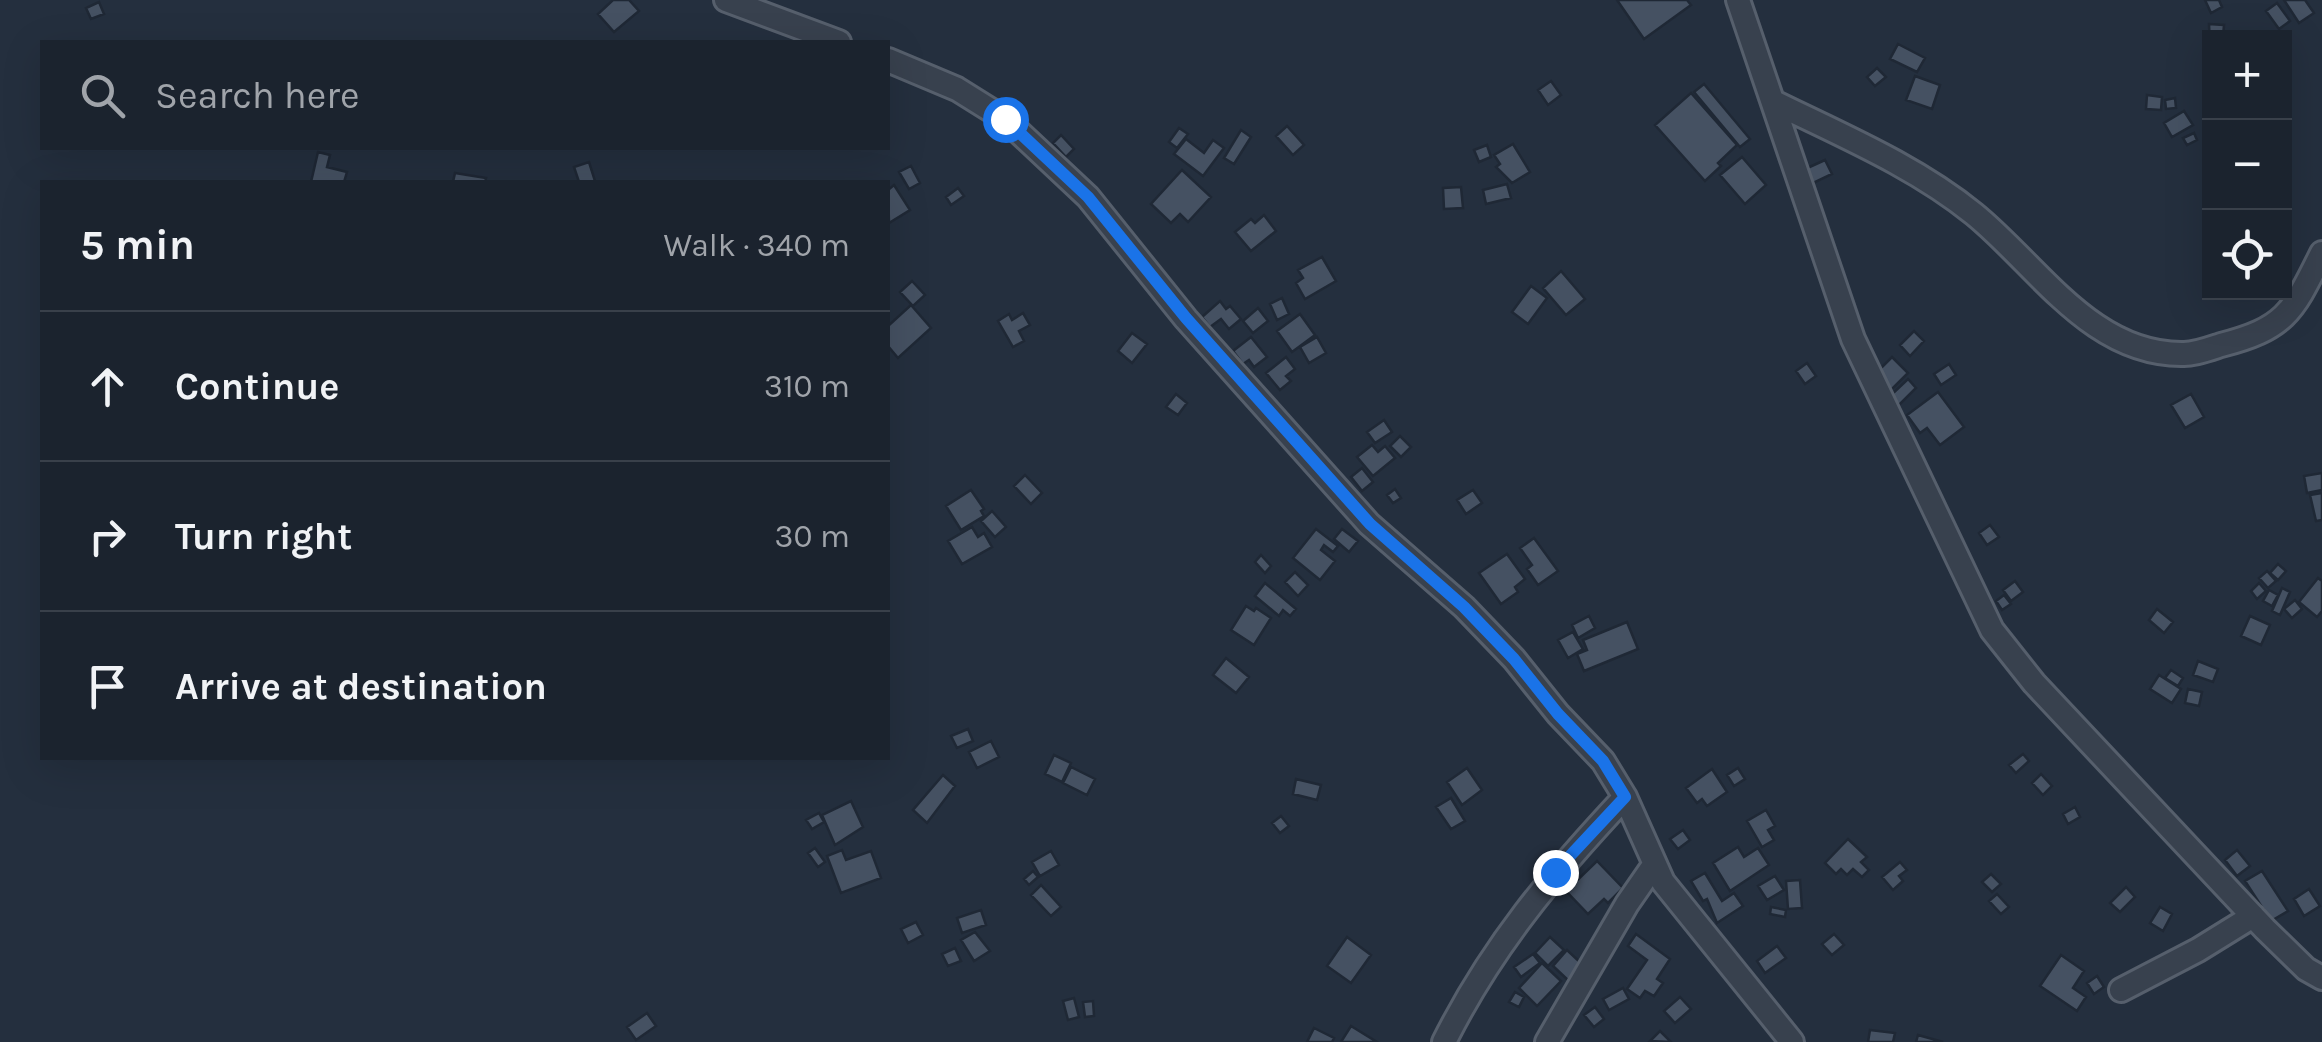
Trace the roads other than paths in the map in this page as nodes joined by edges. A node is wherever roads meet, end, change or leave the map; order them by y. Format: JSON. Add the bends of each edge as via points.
{"nodes":[{"id":1,"x":726,"y":0,"type":"edge"},
{"id":2,"x":1738,"y":0,"type":"edge"},
{"id":3,"x":834,"y":40,"type":"edge"},
{"id":4,"x":890,"y":61,"type":"edge"},
{"id":5,"x":1774,"y":102,"type":"junction"},
{"id":6,"x":2322,"y":253,"type":"edge"},
{"id":7,"x":1625,"y":797,"type":"junction"},
{"id":8,"x":1654,"y":865,"type":"junction"},
{"id":9,"x":2253,"y":916,"type":"junction"},
{"id":10,"x":2322,"y":978,"type":"edge"},
{"id":11,"x":2121,"y":990,"type":"dead end"},
{"id":12,"x":1444,"y":1042,"type":"edge"},
{"id":13,"x":1546,"y":1042,"type":"edge"},
{"id":14,"x":1792,"y":1042,"type":"edge"}],
"edges":[{"from":1,"to":3,"type":"street"},
{"from":2,"to":5,"type":"street"},
{"from":4,"to":7,"type":"street","via":[[957,89],[1005,119],[1088,197],[1370,524],[1514,659],[1603,761]]},
{"from":5,"to":6,"type":"street","via":[[1930,184],[1974,214],[2095,325],[2158,353],[2188,354],[2256,336],[2291,312]]},
{"from":5,"to":9,"type":"street","via":[[1852,339],[1992,630]]},
{"from":7,"to":8,"type":"street"},
{"from":7,"to":12,"type":"street","via":[[1504,939]]},
{"from":8,"to":13,"type":"street"},
{"from":8,"to":14,"type":"street"},
{"from":9,"to":10,"type":"street"},
{"from":9,"to":11,"type":"street"}]}
